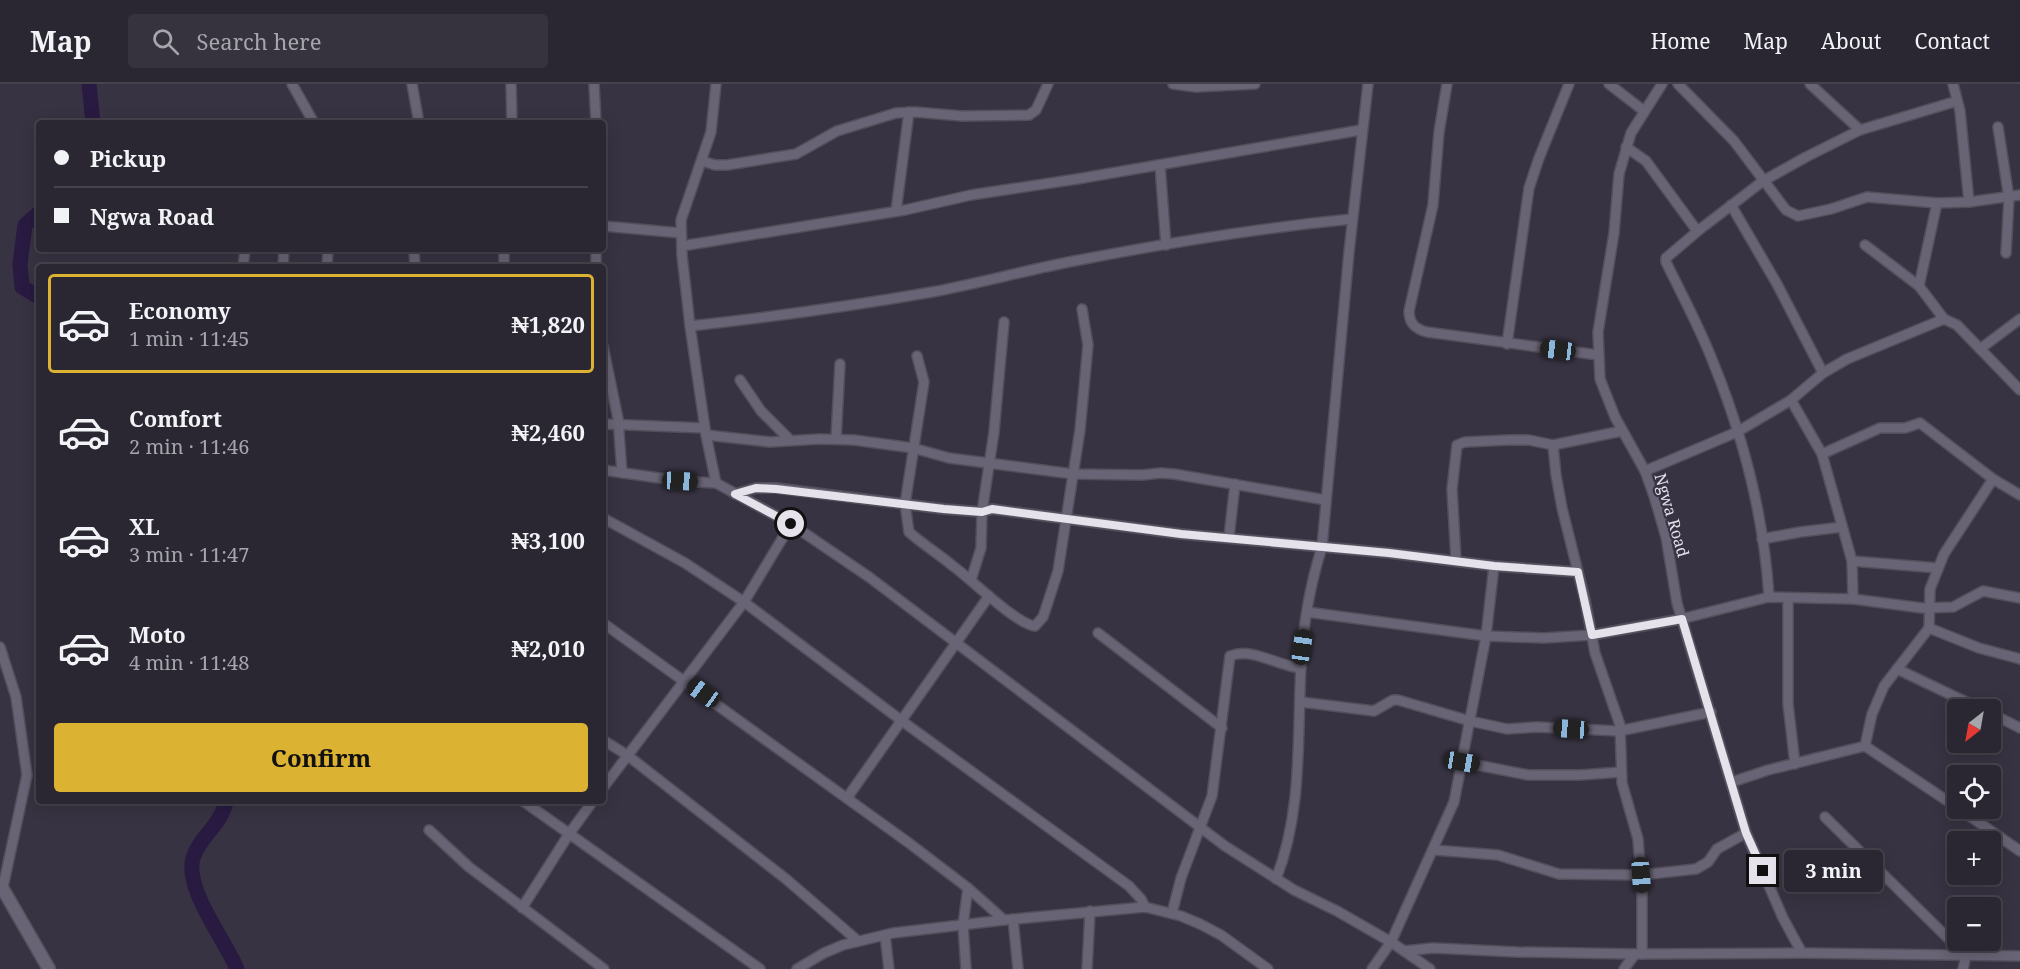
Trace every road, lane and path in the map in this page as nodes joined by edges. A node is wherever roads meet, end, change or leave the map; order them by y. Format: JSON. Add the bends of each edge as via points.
{"nodes":[{"id":1,"x":292,"y":84,"type":"edge"},
{"id":2,"x":412,"y":84,"type":"edge"},
{"id":3,"x":511,"y":84,"type":"edge"},
{"id":4,"x":594,"y":84,"type":"edge"},
{"id":5,"x":716,"y":84,"type":"edge"},
{"id":6,"x":1048,"y":84,"type":"edge"},
{"id":7,"x":1173,"y":84,"type":"edge"},
{"id":8,"x":1255,"y":84,"type":"edge"},
{"id":9,"x":1368,"y":84,"type":"edge"},
{"id":10,"x":1447,"y":84,"type":"edge"},
{"id":11,"x":1569,"y":84,"type":"edge"},
{"id":12,"x":1609,"y":84,"type":"edge"},
{"id":13,"x":1662,"y":84,"type":"edge"},
{"id":14,"x":1678,"y":84,"type":"edge"},
{"id":15,"x":1810,"y":84,"type":"edge"},
{"id":16,"x":1953,"y":84,"type":"edge"},
{"id":17,"x":1957,"y":101,"type":"junction"},
{"id":18,"x":1644,"y":111,"type":"junction"},
{"id":19,"x":909,"y":112,"type":"junction"},
{"id":20,"x":312,"y":120,"type":"edge"},
{"id":21,"x":418,"y":120,"type":"edge"},
{"id":22,"x":512,"y":120,"type":"edge"},
{"id":23,"x":596,"y":120,"type":"edge"},
{"id":24,"x":1998,"y":127,"type":"dead end"},
{"id":25,"x":1361,"y":130,"type":"junction"},
{"id":26,"x":1860,"y":130,"type":"junction"},
{"id":27,"x":1626,"y":147,"type":"junction"},
{"id":28,"x":702,"y":161,"type":"junction"},
{"id":29,"x":1160,"y":165,"type":"junction"},
{"id":30,"x":1763,"y":181,"type":"junction"},
{"id":31,"x":2020,"y":195,"type":"edge"},
{"id":32,"x":2009,"y":198,"type":"junction"},
{"id":33,"x":1969,"y":202,"type":"junction"},
{"id":34,"x":1937,"y":203,"type":"junction"},
{"id":35,"x":1731,"y":205,"type":"junction"},
{"id":36,"x":896,"y":211,"type":"junction"},
{"id":37,"x":1352,"y":219,"type":"junction"},
{"id":38,"x":606,"y":226,"type":"edge"},
{"id":39,"x":1699,"y":230,"type":"junction"},
{"id":40,"x":681,"y":233,"type":"junction"},
{"id":41,"x":1166,"y":245,"type":"junction"},
{"id":42,"x":1864,"y":245,"type":"dead end"},
{"id":43,"x":682,"y":246,"type":"junction"},
{"id":44,"x":2006,"y":253,"type":"dead end"},
{"id":45,"x":1919,"y":286,"type":"junction"},
{"id":46,"x":1082,"y":309,"type":"dead end"},
{"id":47,"x":1944,"y":319,"type":"junction"},
{"id":48,"x":2020,"y":319,"type":"edge"},
{"id":49,"x":1004,"y":322,"type":"dead end"},
{"id":50,"x":690,"y":326,"type":"junction"},
{"id":51,"x":1507,"y":344,"type":"junction"},
{"id":52,"x":1980,"y":349,"type":"junction"},
{"id":53,"x":917,"y":356,"type":"dead end"},
{"id":54,"x":1598,"y":356,"type":"junction"},
{"id":55,"x":606,"y":362,"type":"edge"},
{"id":56,"x":840,"y":363,"type":"dead end"},
{"id":57,"x":1823,"y":374,"type":"junction"},
{"id":58,"x":740,"y":380,"type":"dead end"},
{"id":59,"x":2020,"y":390,"type":"edge"},
{"id":60,"x":1791,"y":400,"type":"junction"},
{"id":61,"x":606,"y":424,"type":"edge"},
{"id":62,"x":618,"y":425,"type":"junction"},
{"id":63,"x":1622,"y":431,"type":"junction"},
{"id":64,"x":706,"y":432,"type":"junction"},
{"id":65,"x":1737,"y":432,"type":"junction"},
{"id":66,"x":836,"y":439,"type":"junction"},
{"id":67,"x":790,"y":440,"type":"junction"},
{"id":68,"x":1553,"y":445,"type":"junction"},
{"id":69,"x":913,"y":448,"type":"junction"},
{"id":70,"x":1822,"y":454,"type":"junction"},
{"id":71,"x":990,"y":463,"type":"junction"},
{"id":72,"x":606,"y":470,"type":"edge"},
{"id":73,"x":1645,"y":471,"type":"junction"},
{"id":74,"x":622,"y":473,"type":"junction"},
{"id":75,"x":1073,"y":474,"type":"junction"},
{"id":76,"x":1993,"y":479,"type":"junction"},
{"id":77,"x":716,"y":483,"type":"junction"},
{"id":78,"x":1235,"y":484,"type":"junction"},
{"id":79,"x":735,"y":494,"type":"junction"},
{"id":80,"x":2020,"y":495,"type":"edge"},
{"id":81,"x":1326,"y":500,"type":"junction"},
{"id":82,"x":905,"y":504,"type":"junction"},
{"id":83,"x":982,"y":512,"type":"junction"},
{"id":84,"x":1066,"y":518,"type":"junction"},
{"id":85,"x":606,"y":520,"type":"edge"},
{"id":86,"x":791,"y":524,"type":"junction"},
{"id":87,"x":1842,"y":527,"type":"junction"},
{"id":88,"x":1229,"y":537,"type":"junction"},
{"id":89,"x":1762,"y":539,"type":"junction"},
{"id":90,"x":1322,"y":547,"type":"junction"},
{"id":91,"x":1456,"y":560,"type":"junction"},
{"id":92,"x":1852,"y":561,"type":"junction"},
{"id":93,"x":1494,"y":566,"type":"junction"},
{"id":94,"x":1938,"y":568,"type":"junction"},
{"id":95,"x":1578,"y":572,"type":"junction"},
{"id":96,"x":971,"y":580,"type":"junction"},
{"id":97,"x":989,"y":596,"type":"junction"},
{"id":98,"x":1769,"y":597,"type":"junction"},
{"id":99,"x":1788,"y":598,"type":"junction"},
{"id":100,"x":2020,"y":598,"type":"edge"},
{"id":101,"x":1853,"y":599,"type":"junction"},
{"id":102,"x":744,"y":602,"type":"junction"},
{"id":103,"x":1929,"y":607,"type":"junction"},
{"id":104,"x":1308,"y":612,"type":"junction"},
{"id":105,"x":1682,"y":619,"type":"junction"},
{"id":106,"x":606,"y":625,"type":"edge"},
{"id":107,"x":1929,"y":628,"type":"junction"},
{"id":108,"x":1098,"y":633,"type":"dead end"},
{"id":109,"x":1592,"y":635,"type":"junction"},
{"id":110,"x":1486,"y":636,"type":"junction"},
{"id":111,"x":956,"y":642,"type":"junction"},
{"id":112,"x":0,"y":647,"type":"edge"},
{"id":113,"x":2020,"y":659,"type":"edge"},
{"id":114,"x":1301,"y":668,"type":"junction"},
{"id":115,"x":1897,"y":669,"type":"junction"},
{"id":116,"x":685,"y":680,"type":"junction"},
{"id":117,"x":1960,"y":699,"type":"edge"},
{"id":118,"x":1301,"y":702,"type":"junction"},
{"id":119,"x":1711,"y":712,"type":"junction"},
{"id":120,"x":2001,"y":718,"type":"edge"},
{"id":121,"x":903,"y":721,"type":"junction"},
{"id":122,"x":1470,"y":721,"type":"junction"},
{"id":123,"x":1222,"y":728,"type":"junction"},
{"id":124,"x":2020,"y":728,"type":"edge"},
{"id":125,"x":1619,"y":731,"type":"junction"},
{"id":126,"x":606,"y":742,"type":"edge"},
{"id":127,"x":1865,"y":746,"type":"junction"},
{"id":128,"x":627,"y":755,"type":"junction"},
{"id":129,"x":1462,"y":762,"type":"junction"},
{"id":130,"x":1795,"y":764,"type":"junction"},
{"id":131,"x":1621,"y":772,"type":"junction"},
{"id":132,"x":1732,"y":782,"type":"junction"},
{"id":133,"x":606,"y":784,"type":"edge"},
{"id":134,"x":847,"y":798,"type":"junction"},
{"id":135,"x":1947,"y":801,"type":"edge"},
{"id":136,"x":527,"y":804,"type":"edge"},
{"id":137,"x":591,"y":804,"type":"edge"},
{"id":138,"x":1825,"y":817,"type":"dead end"},
{"id":139,"x":1974,"y":819,"type":"edge"},
{"id":140,"x":1200,"y":828,"type":"junction"},
{"id":141,"x":429,"y":830,"type":"dead end"},
{"id":142,"x":1746,"y":833,"type":"junction"},
{"id":143,"x":569,"y":834,"type":"junction"},
{"id":144,"x":1434,"y":850,"type":"junction"},
{"id":145,"x":2020,"y":852,"type":"edge"},
{"id":146,"x":1641,"y":875,"type":"junction"},
{"id":147,"x":1276,"y":879,"type":"junction"},
{"id":148,"x":1,"y":885,"type":"edge"},
{"id":149,"x":968,"y":888,"type":"junction"},
{"id":150,"x":1145,"y":907,"type":"junction"},
{"id":151,"x":522,"y":908,"type":"junction"},
{"id":152,"x":1090,"y":911,"type":"junction"},
{"id":153,"x":1172,"y":913,"type":"junction"},
{"id":154,"x":1009,"y":919,"type":"junction"},
{"id":155,"x":963,"y":924,"type":"junction"},
{"id":156,"x":885,"y":935,"type":"junction"},
{"id":157,"x":858,"y":941,"type":"junction"},
{"id":158,"x":1391,"y":942,"type":"junction"},
{"id":159,"x":1404,"y":951,"type":"junction"},
{"id":160,"x":1802,"y":953,"type":"junction"},
{"id":161,"x":1639,"y":954,"type":"junction"},
{"id":162,"x":1966,"y":956,"type":"junction"},
{"id":163,"x":2020,"y":956,"type":"edge"},
{"id":164,"x":1090,"y":967,"type":"edge"},
{"id":165,"x":49,"y":969,"type":"edge"},
{"id":166,"x":604,"y":969,"type":"edge"},
{"id":167,"x":760,"y":969,"type":"edge"},
{"id":168,"x":797,"y":969,"type":"edge"},
{"id":169,"x":889,"y":969,"type":"edge"},
{"id":170,"x":966,"y":969,"type":"edge"},
{"id":171,"x":1018,"y":969,"type":"edge"},
{"id":172,"x":1268,"y":969,"type":"edge"},
{"id":173,"x":1372,"y":969,"type":"edge"},
{"id":174,"x":1430,"y":969,"type":"edge"},
{"id":175,"x":1624,"y":969,"type":"edge"},
{"id":176,"x":1964,"y":969,"type":"edge"}],
"edges":[{"from":1,"to":20,"type":"street"},
{"from":2,"to":21,"type":"street"},
{"from":3,"to":22,"type":"street"},
{"from":4,"to":23,"type":"street"},
{"from":5,"to":28,"type":"street","via":[[711,132]]},
{"from":6,"to":19,"type":"street","via":[[1036,110],[1029,115]]},
{"from":7,"to":8,"type":"street"},
{"from":9,"to":25,"type":"street"},
{"from":10,"to":51,"type":"street","via":[[1433,205],[1409,316],[1413,326],[1426,332]]},
{"from":11,"to":51,"type":"street","via":[[1529,188]]},
{"from":12,"to":18,"type":"street"},
{"from":13,"to":18,"type":"street","name":"Ngwa Road"},
{"from":14,"to":30,"type":"street","via":[[1734,141]]},
{"from":15,"to":26,"type":"street"},
{"from":16,"to":17,"type":"street"},
{"from":17,"to":26,"type":"street"},
{"from":17,"to":33,"type":"street"},
{"from":18,"to":27,"type":"street","name":"Ngwa Road"},
{"from":19,"to":28,"type":"street","via":[[885,115],[837,131],[788,156],[727,165]]},
{"from":19,"to":36,"type":"street"},
{"from":24,"to":32,"type":"street"},
{"from":25,"to":29,"type":"street"},
{"from":25,"to":37,"type":"street"},
{"from":26,"to":30,"type":"street"},
{"from":27,"to":39,"type":"street","via":[[1646,161]]},
{"from":27,"to":54,"type":"street","name":"Ngwa Road","via":[[1619,174]]},
{"from":28,"to":40,"type":"street","via":[[681,220]]},
{"from":29,"to":36,"type":"street"},
{"from":29,"to":41,"type":"street"},
{"from":30,"to":34,"type":"street","via":[[1786,210],[1798,216],[1867,197]]},
{"from":30,"to":35,"type":"street"},
{"from":31,"to":32,"type":"street"},
{"from":32,"to":33,"type":"street"},
{"from":32,"to":44,"type":"street"},
{"from":33,"to":34,"type":"street"},
{"from":34,"to":45,"type":"street"},
{"from":35,"to":39,"type":"street"},
{"from":35,"to":57,"type":"street"},
{"from":36,"to":43,"type":"street"},
{"from":37,"to":41,"type":"street"},
{"from":37,"to":81,"type":"street"},
{"from":38,"to":40,"type":"street"},
{"from":39,"to":65,"type":"street","via":[[1670,253],[1666,262],[1713,361]]},
{"from":40,"to":43,"type":"street"},
{"from":41,"to":50,"type":"street","via":[[932,292]]},
{"from":42,"to":45,"type":"street"},
{"from":43,"to":50,"type":"street"},
{"from":45,"to":47,"type":"street"},
{"from":46,"to":75,"type":"street","via":[[1088,356]]},
{"from":47,"to":52,"type":"street","via":[[1957,325]]},
{"from":47,"to":57,"type":"street","via":[[1847,359]]},
{"from":48,"to":52,"type":"street"},
{"from":49,"to":71,"type":"street"},
{"from":50,"to":64,"type":"street"},
{"from":51,"to":54,"type":"street"},
{"from":52,"to":59,"type":"street"},
{"from":53,"to":69,"type":"street","via":[[924,382]]},
{"from":54,"to":63,"type":"street","name":"Ngwa Road","via":[[1602,390]]},
{"from":55,"to":62,"type":"street"},
{"from":56,"to":66,"type":"street"},
{"from":57,"to":60,"type":"street"},
{"from":58,"to":67,"type":"street","via":[[761,411]]},
{"from":60,"to":65,"type":"street"},
{"from":60,"to":70,"type":"street"},
{"from":61,"to":62,"type":"street"},
{"from":62,"to":64,"type":"street"},
{"from":62,"to":74,"type":"street"},
{"from":63,"to":68,"type":"street"},
{"from":63,"to":73,"type":"street","name":"Ngwa Road"},
{"from":64,"to":67,"type":"street","via":[[754,441]]},
{"from":64,"to":77,"type":"street"},
{"from":65,"to":73,"type":"street"},
{"from":65,"to":89,"type":"street","via":[[1748,463]]},
{"from":66,"to":67,"type":"street"},
{"from":66,"to":69,"type":"street"},
{"from":68,"to":91,"type":"street","via":[[1529,440],[1457,445],[1452,489]]},
{"from":68,"to":95,"type":"street","via":[[1562,508]]},
{"from":69,"to":71,"type":"street"},
{"from":69,"to":82,"type":"street"},
{"from":70,"to":76,"type":"street","via":[[1880,428],[1905,428],[1920,423]]},
{"from":70,"to":87,"type":"street"},
{"from":71,"to":75,"type":"street"},
{"from":71,"to":83,"type":"street"},
{"from":72,"to":74,"type":"street"},
{"from":73,"to":105,"type":"street","name":"Ngwa Road","via":[[1666,537]]},
{"from":74,"to":77,"type":"street"},
{"from":75,"to":78,"type":"street","via":[[1161,473]]},
{"from":75,"to":84,"type":"street"},
{"from":76,"to":80,"type":"street"},
{"from":76,"to":94,"type":"street","via":[[1959,528]]},
{"from":77,"to":79,"type":"street"},
{"from":78,"to":81,"type":"street"},
{"from":78,"to":88,"type":"street"},
{"from":79,"to":82,"type":"street","via":[[756,488],[776,489]]},
{"from":79,"to":86,"type":"street"},
{"from":81,"to":90,"type":"street"},
{"from":82,"to":83,"type":"street"},
{"from":82,"to":96,"type":"street","via":[[909,532]]},
{"from":83,"to":84,"type":"street","via":[[992,509]]},
{"from":83,"to":96,"type":"street","via":[[981,548]]},
{"from":84,"to":88,"type":"street"},
{"from":84,"to":97,"type":"street","via":[[1055,581],[1038,624],[1026,623]]},
{"from":85,"to":102,"type":"street","via":[[685,563]]},
{"from":86,"to":102,"type":"street"},
{"from":86,"to":111,"type":"street"},
{"from":87,"to":89,"type":"street"},
{"from":87,"to":92,"type":"street"},
{"from":88,"to":90,"type":"street"},
{"from":89,"to":98,"type":"street"},
{"from":90,"to":91,"type":"street"},
{"from":90,"to":104,"type":"street"},
{"from":91,"to":93,"type":"street"},
{"from":92,"to":94,"type":"street"},
{"from":92,"to":101,"type":"street"},
{"from":93,"to":95,"type":"street"},
{"from":93,"to":110,"type":"street"},
{"from":94,"to":103,"type":"street","via":[[1930,589]]},
{"from":95,"to":109,"type":"street"},
{"from":96,"to":97,"type":"street"},
{"from":97,"to":111,"type":"street"},
{"from":98,"to":99,"type":"street"},
{"from":98,"to":105,"type":"street"},
{"from":99,"to":101,"type":"street"},
{"from":99,"to":130,"type":"street","via":[[1788,704]]},
{"from":100,"to":103,"type":"street","via":[[1983,591],[1956,606]]},
{"from":101,"to":103,"type":"street"},
{"from":102,"to":116,"type":"street"},
{"from":102,"to":121,"type":"street"},
{"from":103,"to":107,"type":"street"},
{"from":104,"to":110,"type":"street"},
{"from":104,"to":114,"type":"street"},
{"from":105,"to":109,"type":"street"},
{"from":105,"to":119,"type":"street","name":"Ngwa Road"},
{"from":106,"to":116,"type":"street"},
{"from":107,"to":113,"type":"street"},
{"from":107,"to":115,"type":"street"},
{"from":108,"to":123,"type":"street"},
{"from":109,"to":110,"type":"street"},
{"from":109,"to":125,"type":"street"},
{"from":110,"to":122,"type":"street"},
{"from":111,"to":121,"type":"street"},
{"from":111,"to":140,"type":"street"},
{"from":112,"to":148,"type":"street","via":[[16,697],[27,775]]},
{"from":114,"to":118,"type":"street"},
{"from":114,"to":123,"type":"street","via":[[1283,666],[1253,654],[1230,656]]},
{"from":115,"to":117,"type":"street"},
{"from":115,"to":127,"type":"street","via":[[1878,699]]},
{"from":116,"to":128,"type":"street"},
{"from":116,"to":134,"type":"street"},
{"from":118,"to":122,"type":"street","via":[[1374,711],[1398,700]]},
{"from":118,"to":147,"type":"street","via":[[1295,807],[1289,842]]},
{"from":119,"to":125,"type":"street"},
{"from":119,"to":132,"type":"street","name":"Ngwa Road"},
{"from":120,"to":124,"type":"street"},
{"from":121,"to":134,"type":"street"},
{"from":121,"to":150,"type":"street","via":[[1129,885]]},
{"from":122,"to":125,"type":"street","via":[[1507,729],[1537,726]]},
{"from":122,"to":129,"type":"street"},
{"from":123,"to":140,"type":"street","via":[[1214,789]]},
{"from":125,"to":131,"type":"street"},
{"from":126,"to":128,"type":"street"},
{"from":127,"to":130,"type":"street"},
{"from":127,"to":135,"type":"street"},
{"from":128,"to":133,"type":"street"},
{"from":128,"to":157,"type":"street","via":[[786,879]]},
{"from":129,"to":131,"type":"street","via":[[1527,775]]},
{"from":129,"to":144,"type":"street","via":[[1451,812]]},
{"from":130,"to":132,"type":"street"},
{"from":131,"to":146,"type":"street","via":[[1637,830]]},
{"from":132,"to":142,"type":"street","name":"Ngwa Road"},
{"from":134,"to":149,"type":"street"},
{"from":136,"to":143,"type":"street"},
{"from":137,"to":143,"type":"street"},
{"from":138,"to":162,"type":"street"},
{"from":139,"to":145,"type":"street"},
{"from":140,"to":147,"type":"street"},
{"from":140,"to":153,"type":"street"},
{"from":141,"to":151,"type":"street"},
{"from":142,"to":146,"type":"street","via":[[1717,849],[1708,862],[1696,869]]},
{"from":142,"to":160,"type":"street","name":"Ngwa Road"},
{"from":143,"to":151,"type":"street"},
{"from":143,"to":167,"type":"street"},
{"from":144,"to":146,"type":"street","via":[[1498,855],[1559,874]]},
{"from":144,"to":158,"type":"street"},
{"from":146,"to":161,"type":"street"},
{"from":147,"to":158,"type":"street"},
{"from":148,"to":165,"type":"street"},
{"from":149,"to":154,"type":"street"},
{"from":149,"to":155,"type":"street"},
{"from":150,"to":152,"type":"street"},
{"from":150,"to":153,"type":"street"},
{"from":151,"to":166,"type":"street"},
{"from":152,"to":154,"type":"street"},
{"from":152,"to":164,"type":"street"},
{"from":153,"to":172,"type":"street","via":[[1221,935]]},
{"from":154,"to":155,"type":"street"},
{"from":154,"to":171,"type":"street"},
{"from":155,"to":156,"type":"street"},
{"from":155,"to":170,"type":"street"},
{"from":156,"to":157,"type":"street"},
{"from":156,"to":169,"type":"street"},
{"from":157,"to":168,"type":"street","via":[[824,953]]},
{"from":158,"to":159,"type":"street"},
{"from":158,"to":173,"type":"street"},
{"from":159,"to":161,"type":"street","via":[[1433,948]]},
{"from":159,"to":174,"type":"street"},
{"from":160,"to":161,"type":"street"},
{"from":160,"to":162,"type":"street"},
{"from":161,"to":175,"type":"street"},
{"from":162,"to":163,"type":"street"},
{"from":162,"to":176,"type":"street"}]}
